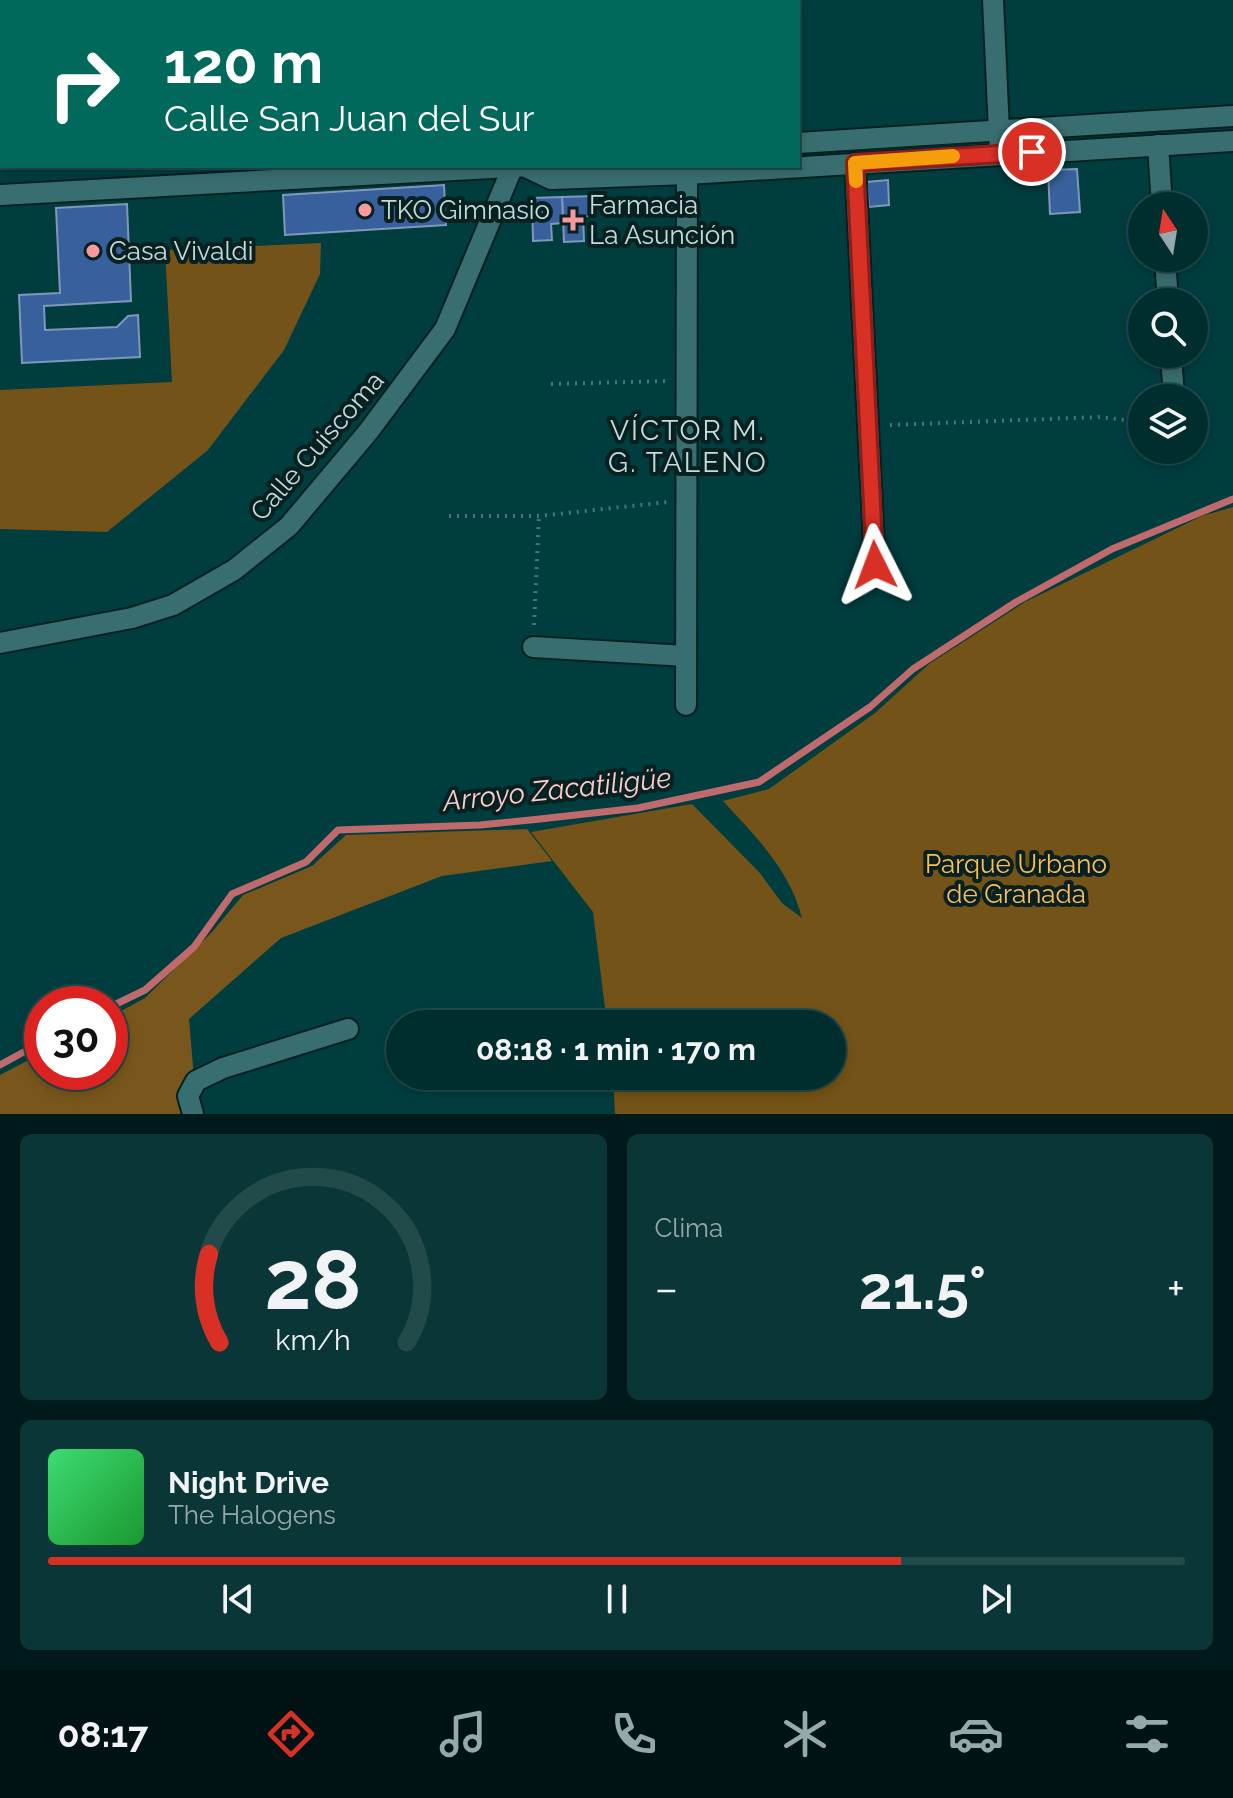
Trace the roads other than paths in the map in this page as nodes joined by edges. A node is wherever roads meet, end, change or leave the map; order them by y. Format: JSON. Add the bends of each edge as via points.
{"nodes":[{"id":1,"x":993,"y":0,"type":"edge"},
{"id":2,"x":1233,"y":116,"type":"edge"},
{"id":3,"x":999,"y":131,"type":"junction"},
{"id":4,"x":1233,"y":141,"type":"edge"},
{"id":5,"x":800,"y":143,"type":"edge"},
{"id":6,"x":1158,"y":145,"type":"junction"},
{"id":7,"x":1000,"y":153,"type":"junction"},
{"id":8,"x":855,"y":163,"type":"junction"},
{"id":9,"x":800,"y":167,"type":"edge"},
{"id":10,"x":501,"y":168,"type":"edge"},
{"id":11,"x":520,"y":168,"type":"edge"},
{"id":12,"x":523,"y":168,"type":"edge"},
{"id":13,"x":779,"y":168,"type":"edge"},
{"id":14,"x":687,"y":174,"type":"junction"},
{"id":15,"x":1161,"y":192,"type":"edge"},
{"id":16,"x":0,"y":195,"type":"edge"},
{"id":17,"x":875,"y":565,"type":"dead end"},
{"id":18,"x":0,"y":643,"type":"edge"},
{"id":19,"x":533,"y":647,"type":"road end"},
{"id":20,"x":686,"y":656,"type":"junction"},
{"id":21,"x":686,"y":705,"type":"dead end"},
{"id":22,"x":348,"y":1029,"type":"dead end"},
{"id":23,"x":193,"y":1114,"type":"edge"}],
"edges":[{"from":1,"to":3,"type":"street"},
{"from":2,"to":3,"type":"street"},
{"from":3,"to":5,"type":"street"},
{"from":3,"to":7,"type":"street"},
{"from":4,"to":6,"type":"street"},
{"from":6,"to":7,"type":"street"},
{"from":6,"to":15,"type":"street"},
{"from":7,"to":8,"type":"street"},
{"from":8,"to":9,"type":"street"},
{"from":8,"to":17,"type":"street"},
{"from":10,"to":16,"type":"street"},
{"from":11,"to":18,"type":"street","name":"Calle Cuiscoma","via":[[445,329],[289,526],[234,570],[173,605]]},
{"from":12,"to":14,"type":"street","via":[[551,179]]},
{"from":13,"to":14,"type":"street"},
{"from":14,"to":20,"type":"street"},
{"from":19,"to":20,"type":"street"},
{"from":20,"to":21,"type":"street"},
{"from":22,"to":23,"type":"street","via":[[196,1081],[188,1096]]}]}
